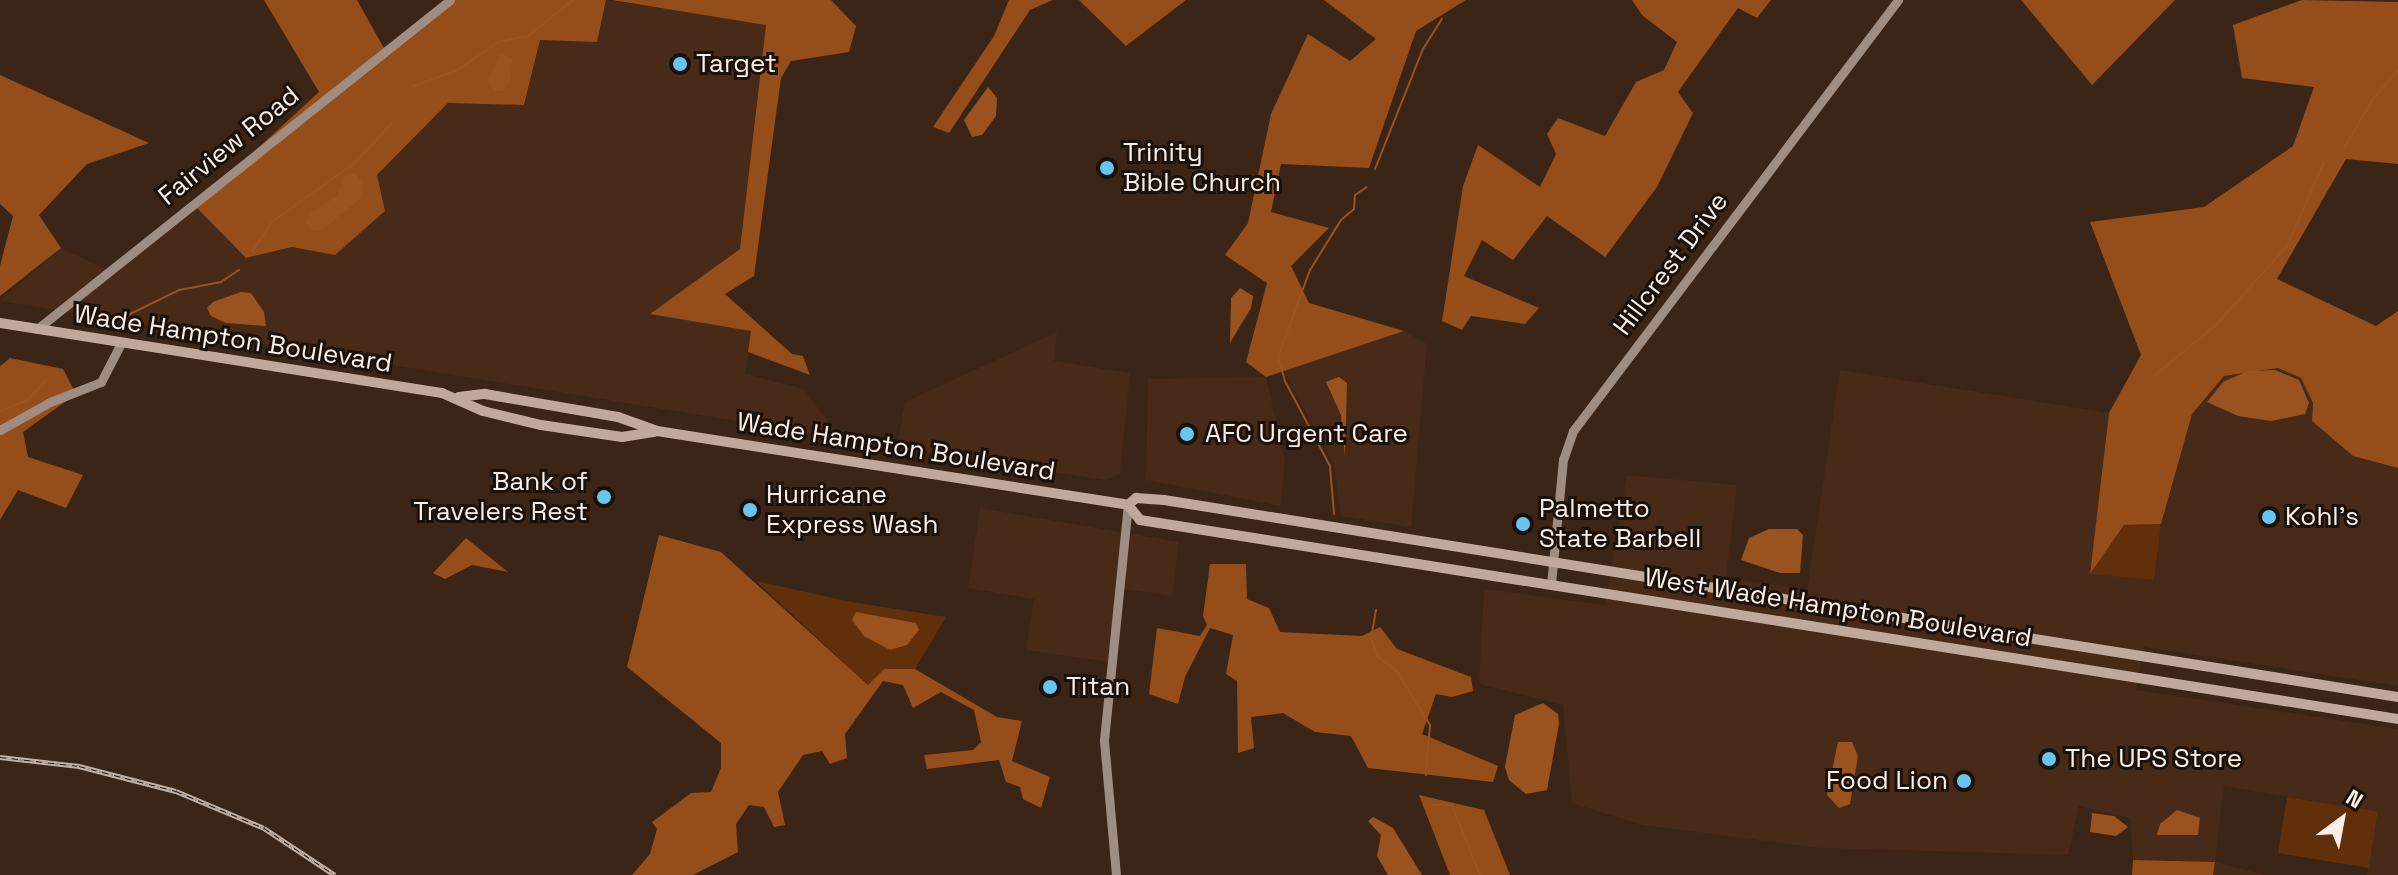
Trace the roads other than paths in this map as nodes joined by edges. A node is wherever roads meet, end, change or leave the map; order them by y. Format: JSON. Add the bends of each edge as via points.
{"nodes":[{"id":1,"x":450,"y":0,"type":"edge"},
{"id":2,"x":1898,"y":0,"type":"edge"},
{"id":3,"x":0,"y":323,"type":"edge"},
{"id":4,"x":37,"y":329,"type":"junction"},
{"id":5,"x":120,"y":345,"type":"junction"},
{"id":6,"x":459,"y":397,"type":"junction"},
{"id":7,"x":0,"y":430,"type":"edge"},
{"id":8,"x":657,"y":431,"type":"junction"},
{"id":9,"x":1128,"y":505,"type":"junction"},
{"id":10,"x":1552,"y":563,"type":"junction"},
{"id":11,"x":1551,"y":584,"type":"junction"},
{"id":12,"x":2398,"y":697,"type":"edge"},
{"id":13,"x":2398,"y":719,"type":"edge"},
{"id":14,"x":1116,"y":875,"type":"edge"}],
"edges":[{"from":1,"to":4,"type":"street","name":"Fairview Road"},
{"from":2,"to":10,"type":"street","name":"Hillcrest Drive","via":[[1573,431],[1563,460]]},
{"from":3,"to":4,"type":"main road","name":"Wade Hampton Boulevard"},
{"from":4,"to":5,"type":"main road","name":"Wade Hampton Boulevard"},
{"from":5,"to":6,"type":"main road","name":"Wade Hampton Boulevard"},
{"from":5,"to":7,"type":"street","via":[[101,382]]},
{"from":6,"to":8,"type":"main road","name":"Wade Hampton Boulevard","via":[[515,399],[618,417]]},
{"from":6,"to":8,"type":"main road","name":"Wade Hampton Boulevard","via":[[483,411],[541,425],[622,437]]},
{"from":8,"to":9,"type":"main road","name":"Wade Hampton Boulevard"},
{"from":9,"to":10,"type":"main road","name":"West Wade Hampton Boulevard","via":[[1136,498],[1164,500]]},
{"from":9,"to":11,"type":"main road","name":"West Wade Hampton Boulevard","via":[[1140,520]]},
{"from":9,"to":14,"type":"street","via":[[1104,740]]},
{"from":10,"to":11,"type":"street","name":"Hillcrest Drive"},
{"from":10,"to":12,"type":"main road","name":"West Wade Hampton Boulevard"},
{"from":11,"to":13,"type":"main road","name":"West Wade Hampton Boulevard"}]}
